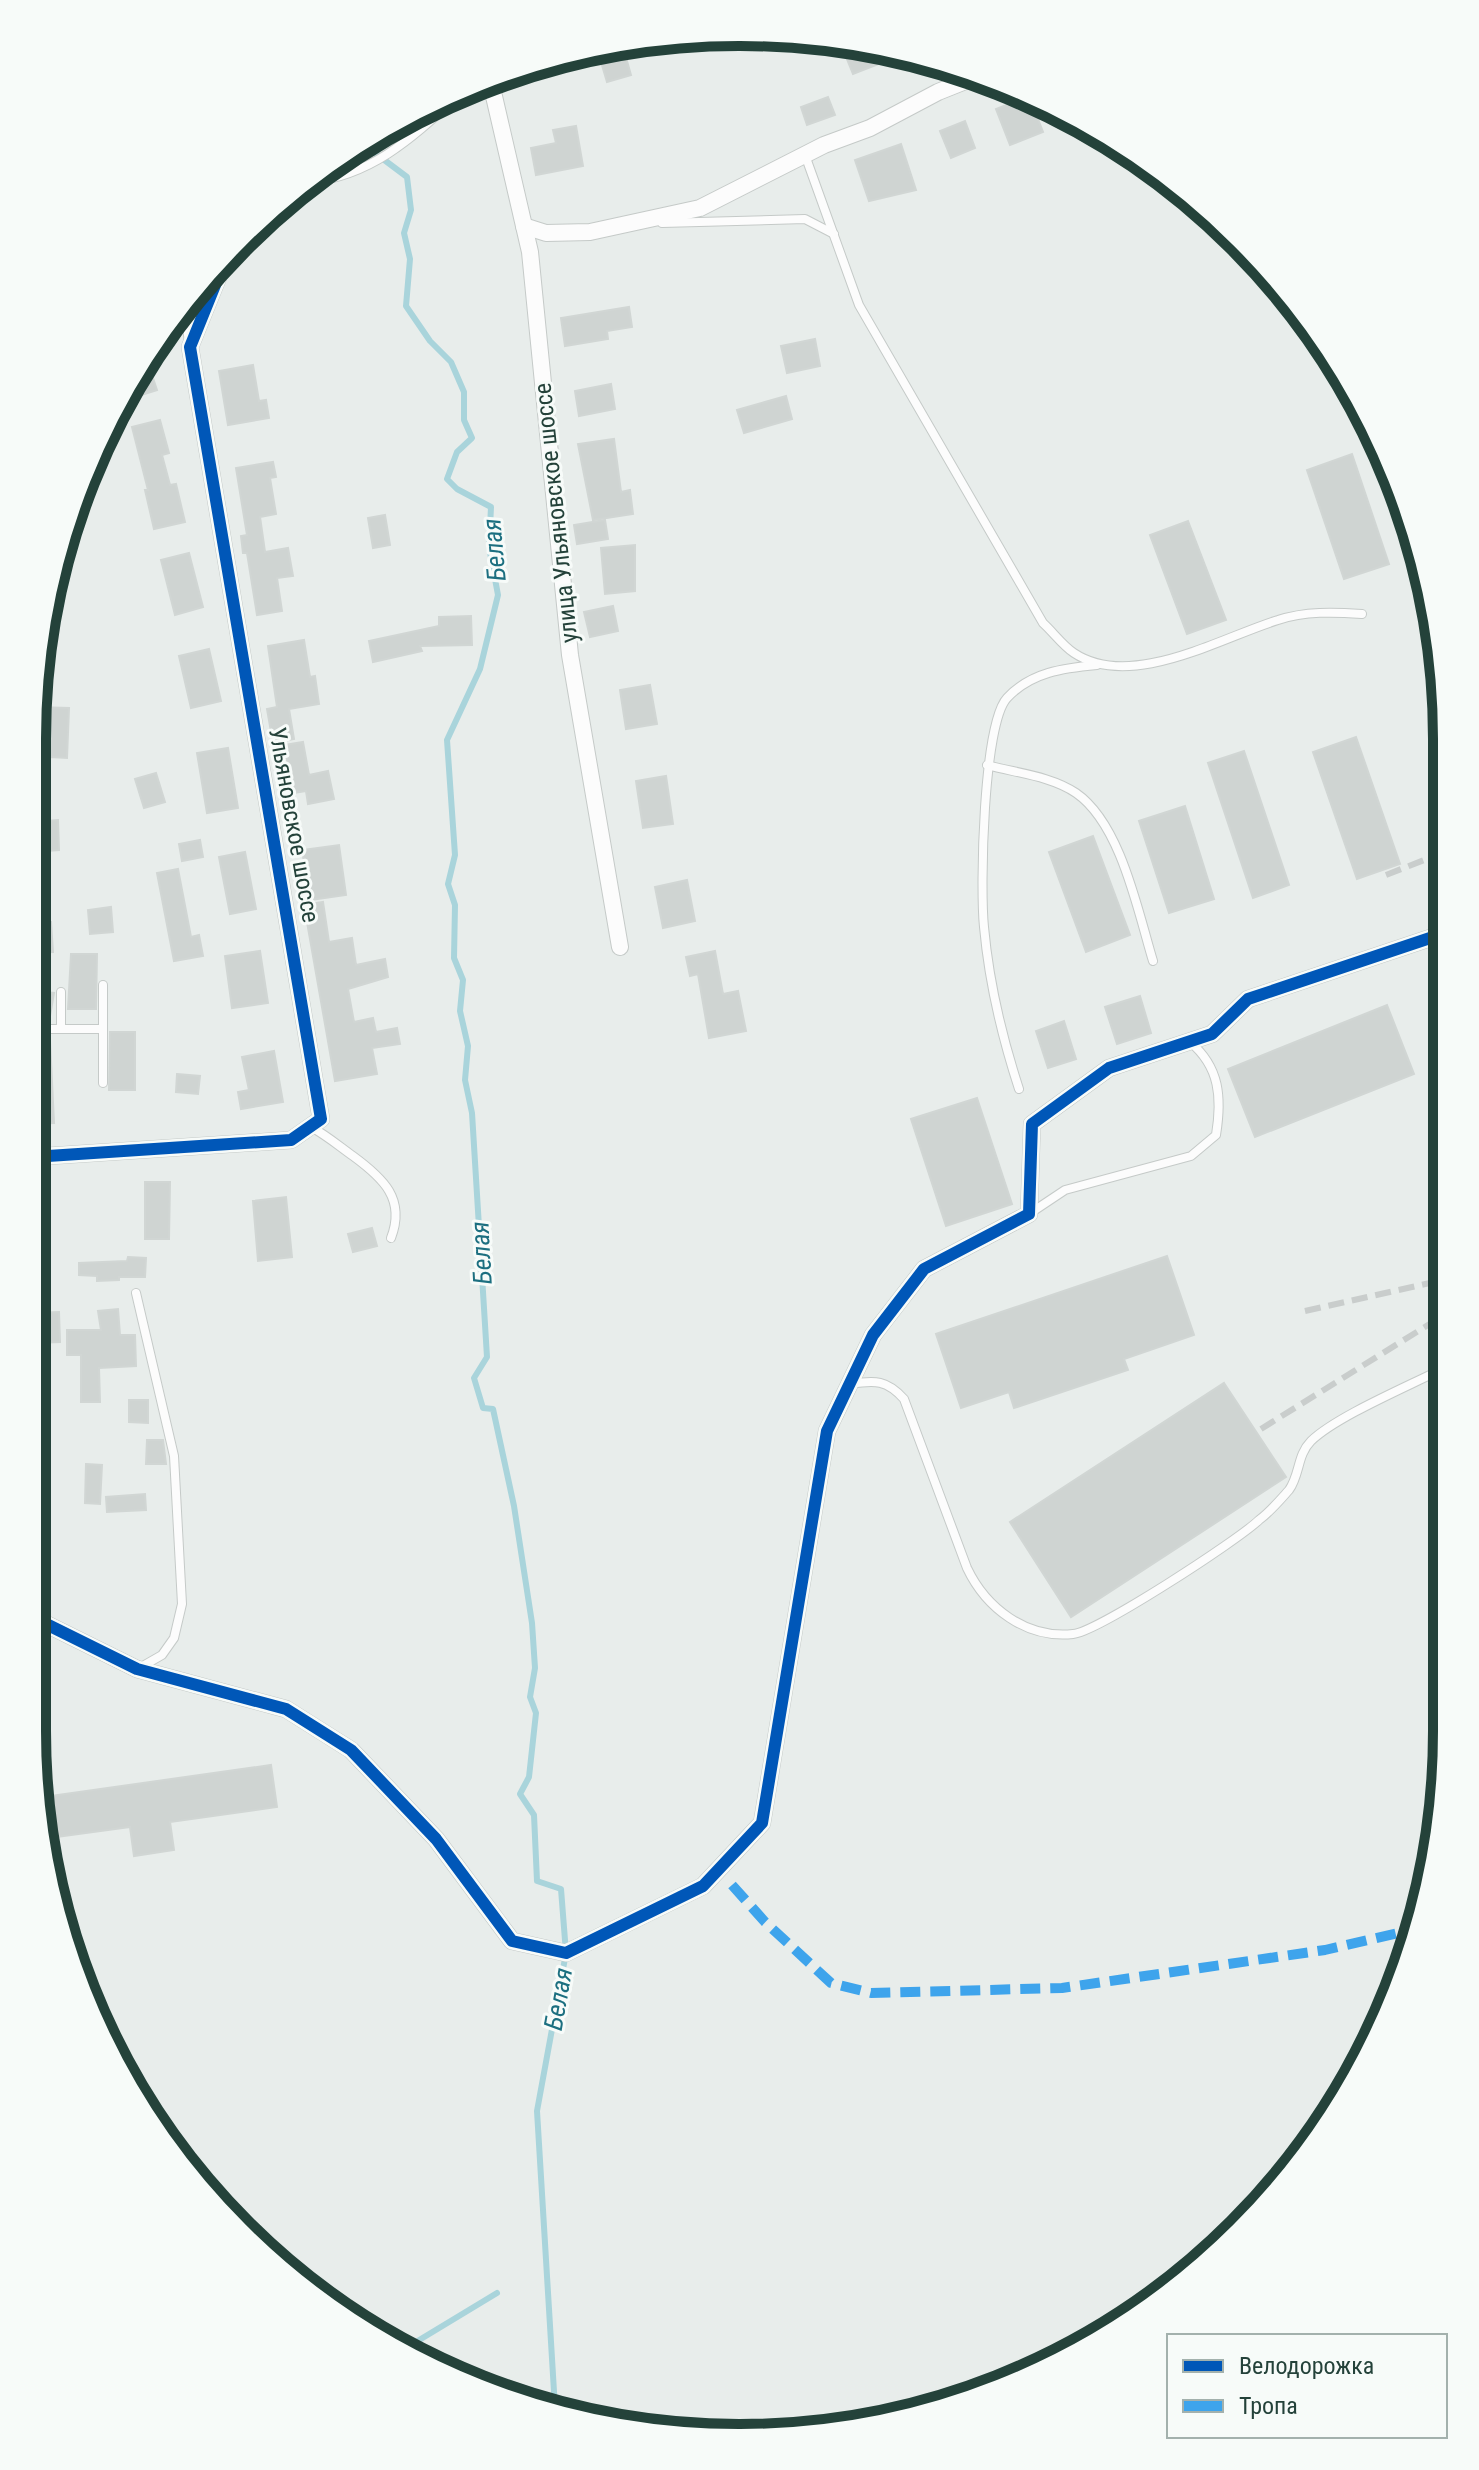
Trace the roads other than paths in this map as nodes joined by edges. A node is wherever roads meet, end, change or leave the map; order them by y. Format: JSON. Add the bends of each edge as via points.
{"nodes":[{"id":1,"x":962,"y":83,"type":"edge"},
{"id":2,"x":493,"y":92,"type":"edge"},
{"id":3,"x":438,"y":116,"type":"edge"},
{"id":4,"x":805,"y":155,"type":"junction"},
{"id":5,"x":330,"y":180,"type":"edge"},
{"id":6,"x":643,"y":222,"type":"junction"},
{"id":7,"x":524,"y":226,"type":"junction"},
{"id":8,"x":834,"y":234,"type":"junction"},
{"id":9,"x":215,"y":286,"type":"edge"},
{"id":10,"x":186,"y":321,"type":"edge"},
{"id":11,"x":190,"y":347,"type":"junction"},
{"id":12,"x":1362,"y":614,"type":"dead end"},
{"id":13,"x":1102,"y":665,"type":"junction"},
{"id":14,"x":987,"y":765,"type":"junction"},
{"id":15,"x":1433,"y":937,"type":"edge"},
{"id":16,"x":620,"y":947,"type":"dead end"},
{"id":17,"x":1153,"y":961,"type":"dead end"},
{"id":18,"x":103,"y":985,"type":"dead end"},
{"id":19,"x":61,"y":992,"type":"dead end"},
{"id":20,"x":46,"y":1029,"type":"edge"},
{"id":21,"x":61,"y":1029,"type":"junction"},
{"id":22,"x":103,"y":1029,"type":"junction"},
{"id":23,"x":1190,"y":1042,"type":"junction"},
{"id":24,"x":103,"y":1083,"type":"dead end"},
{"id":25,"x":1019,"y":1089,"type":"dead end"},
{"id":26,"x":310,"y":1127,"type":"junction"},
{"id":27,"x":46,"y":1156,"type":"edge"},
{"id":28,"x":1029,"y":1214,"type":"junction"},
{"id":29,"x":391,"y":1238,"type":"dead end"},
{"id":30,"x":136,"y":1293,"type":"dead end"},
{"id":31,"x":1433,"y":1374,"type":"edge"},
{"id":32,"x":850,"y":1384,"type":"junction"},
{"id":33,"x":46,"y":1624,"type":"edge"},
{"id":34,"x":137,"y":1669,"type":"junction"}],
"edges":[{"from":1,"to":4,"type":"street"},
{"from":2,"to":7,"type":"street","name":"улица Ульяновское шоссе"},
{"from":3,"to":5,"type":"lane","via":[[386,154]]},
{"from":4,"to":6,"type":"street","via":[[700,208]]},
{"from":4,"to":8,"type":"lane"},
{"from":6,"to":7,"type":"street","via":[[590,232],[546,233]]},
{"from":6,"to":8,"type":"lane","via":[[805,219]]},
{"from":7,"to":16,"type":"street","name":"улица Ульяновское шоссе","via":[[570,655]]},
{"from":8,"to":13,"type":"lane","via":[[859,305],[1043,623],[1074,653]]},
{"from":9,"to":11,"type":"street"},
{"from":10,"to":11,"type":"lane"},
{"from":11,"to":26,"type":"street","name":"Ульяновское шоссе","via":[[321,1119]]},
{"from":12,"to":13,"type":"lane","via":[[1321,612],[1279,619],[1203,650],[1144,664]]},
{"from":13,"to":14,"type":"lane","via":[[1046,672],[1005,699]]},
{"from":14,"to":17,"type":"lane","via":[[1051,780],[1077,794],[1101,819],[1124,869]]},
{"from":14,"to":25,"type":"lane","via":[[983,924]]},
{"from":15,"to":23,"type":"street","via":[[1248,999],[1212,1034]]},
{"from":18,"to":22,"type":"lane"},
{"from":19,"to":21,"type":"lane"},
{"from":20,"to":21,"type":"lane"},
{"from":21,"to":22,"type":"lane"},
{"from":22,"to":24,"type":"lane"},
{"from":23,"to":28,"type":"street","via":[[1109,1068],[1032,1124]]},
{"from":23,"to":28,"type":"lane","via":[[1209,1058],[1219,1112],[1216,1135],[1191,1156],[1065,1190]]},
{"from":26,"to":27,"type":"street","via":[[291,1140]]},
{"from":26,"to":29,"type":"lane","via":[[387,1184],[397,1210]]},
{"from":28,"to":32,"type":"street","via":[[924,1269],[873,1335]]},
{"from":30,"to":34,"type":"lane","via":[[174,1456],[182,1604],[174,1638],[162,1655]]},
{"from":31,"to":32,"type":"lane","via":[[1334,1424],[1303,1450],[1291,1487],[1258,1521],[1143,1597],[1075,1634],[1028,1627],[992,1608],[967,1568],[904,1399],[890,1384]]},
{"from":32,"to":34,"type":"street","via":[[827,1431],[762,1823],[703,1886],[566,1953],[512,1941],[436,1839],[351,1750],[286,1709]]},
{"from":33,"to":34,"type":"street"}]}
